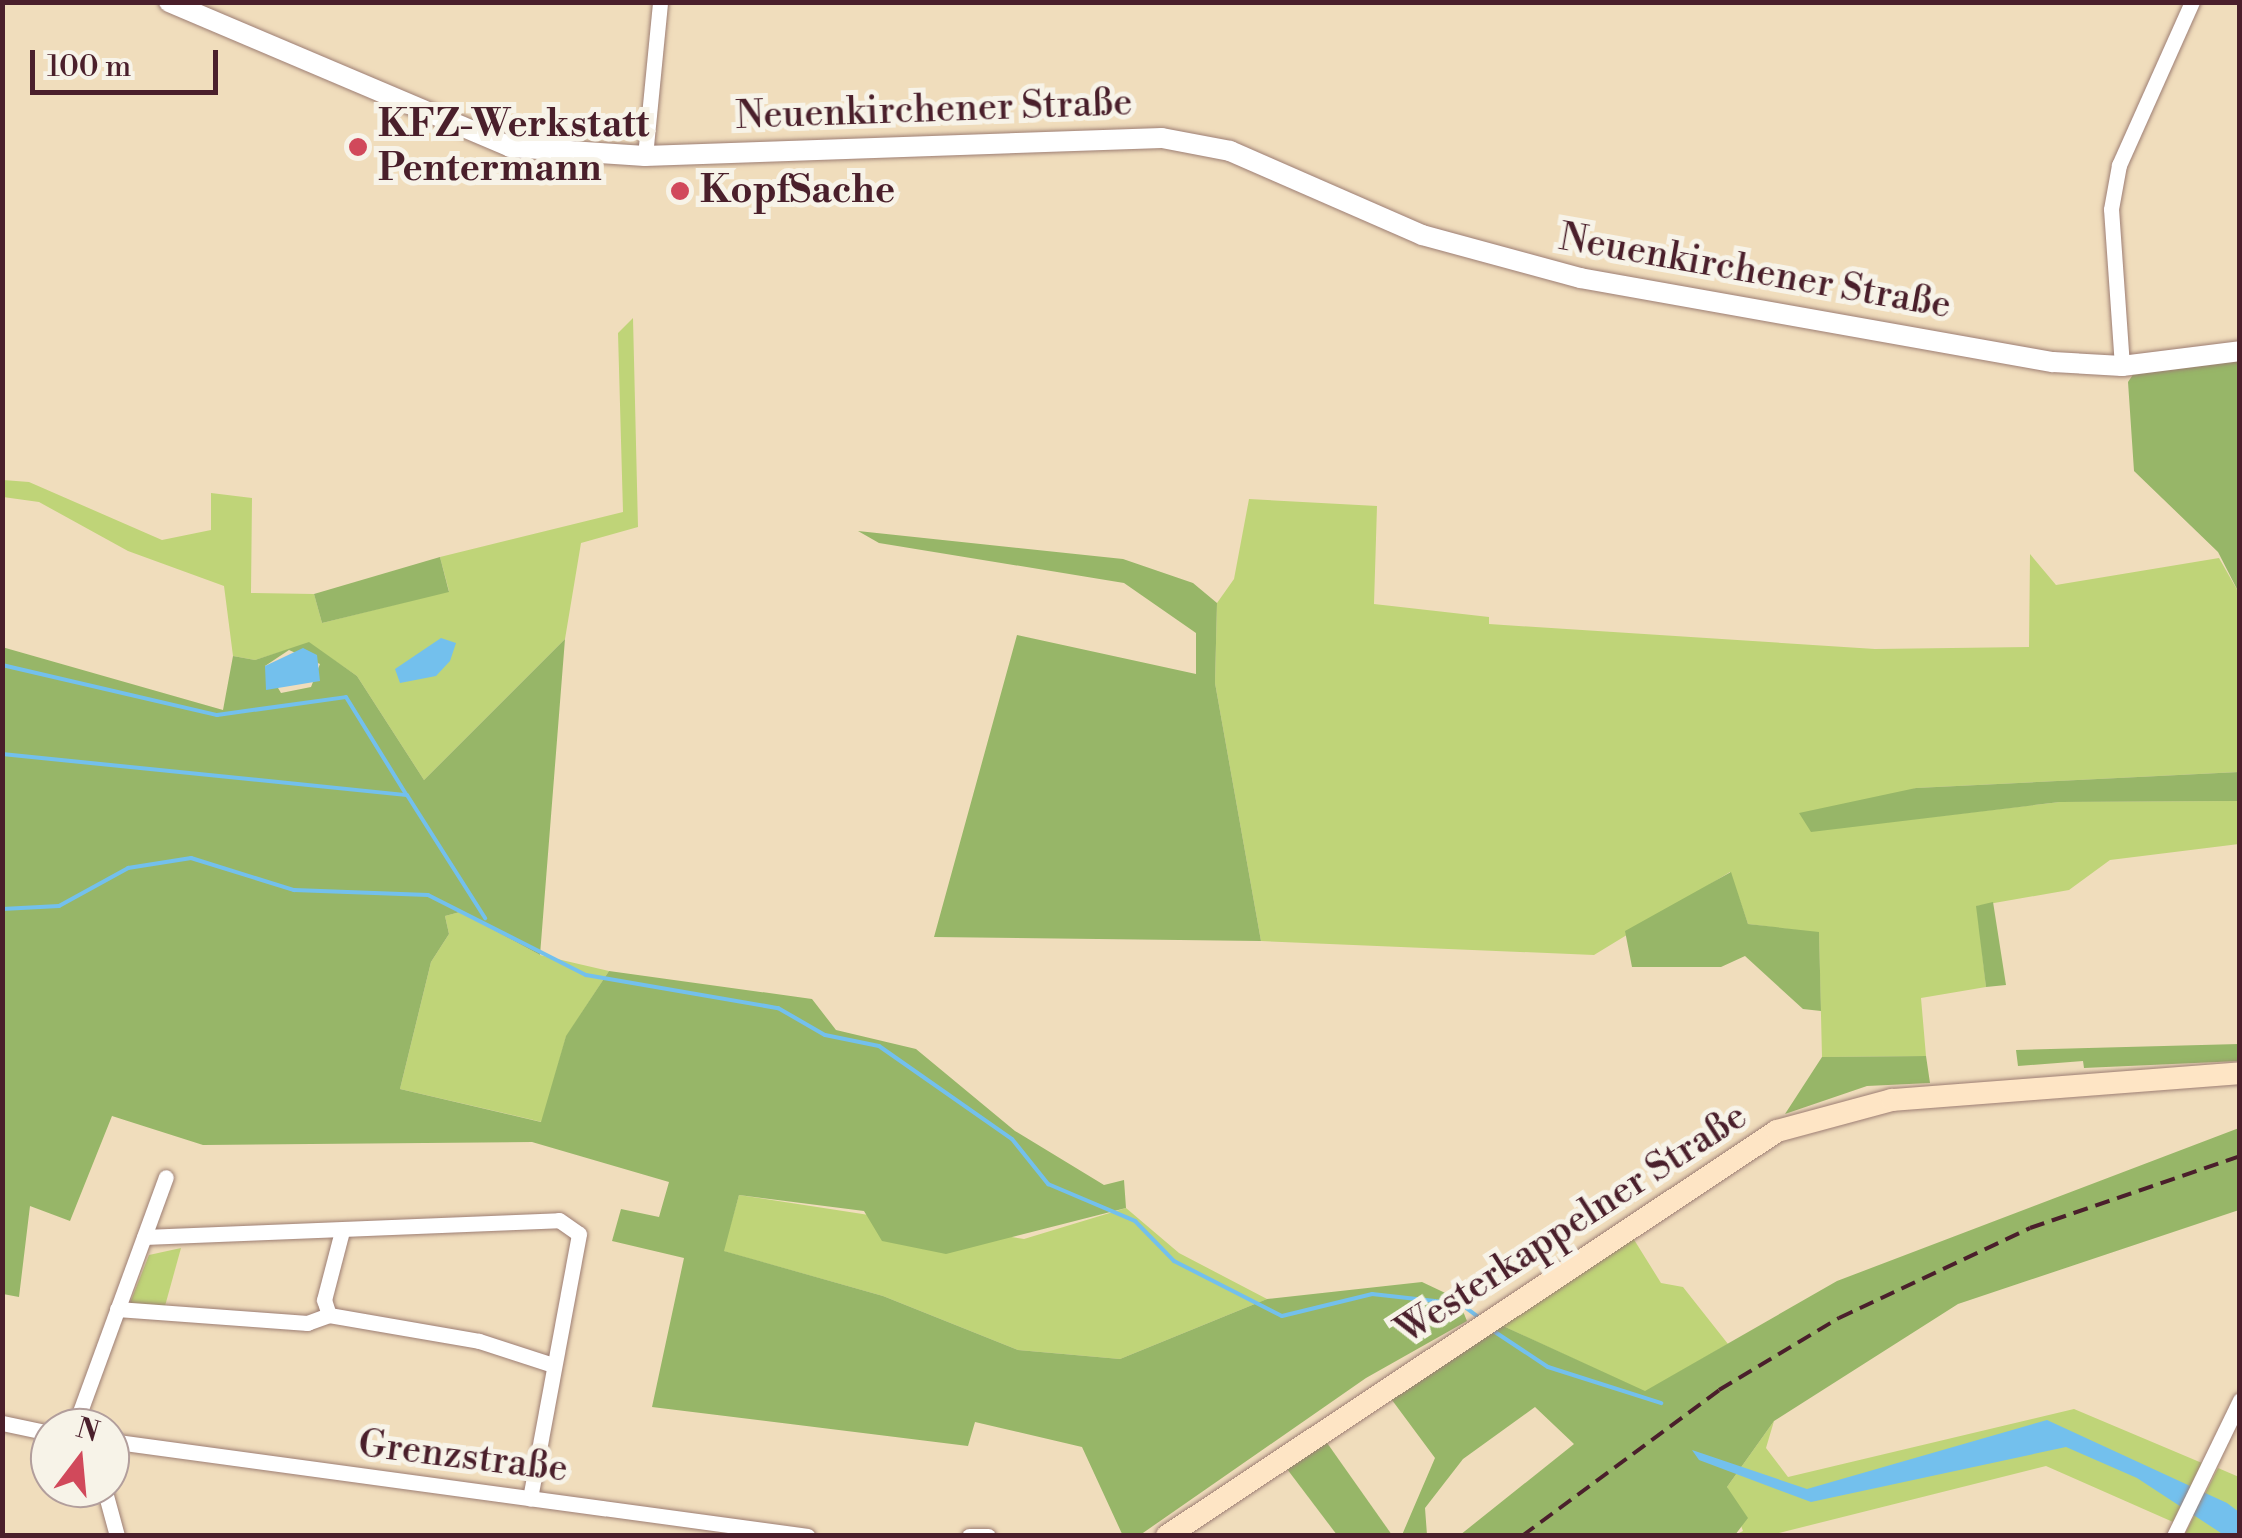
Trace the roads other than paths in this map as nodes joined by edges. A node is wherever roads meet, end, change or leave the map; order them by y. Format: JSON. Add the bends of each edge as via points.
{"nodes":[{"id":1,"x":169,"y":2,"type":"edge"},
{"id":2,"x":660,"y":2,"type":"edge"},
{"id":3,"x":2192,"y":2,"type":"edge"},
{"id":4,"x":645,"y":156,"type":"junction"},
{"id":5,"x":2240,"y":351,"type":"edge"},
{"id":6,"x":2122,"y":366,"type":"junction"},
{"id":7,"x":2240,"y":1073,"type":"edge"},
{"id":8,"x":166,"y":1176,"type":"dead end"},
{"id":9,"x":342,"y":1232,"type":"junction"},
{"id":10,"x":144,"y":1236,"type":"junction"},
{"id":11,"x":117,"y":1309,"type":"junction"},
{"id":12,"x":329,"y":1315,"type":"junction"},
{"id":13,"x":553,"y":1365,"type":"junction"},
{"id":14,"x":2240,"y":1400,"type":"edge"},
{"id":15,"x":81,"y":1408,"type":"edge"},
{"id":16,"x":2,"y":1423,"type":"edge"},
{"id":17,"x":30,"y":1428,"type":"edge"},
{"id":18,"x":130,"y":1444,"type":"edge"},
{"id":19,"x":530,"y":1499,"type":"junction"},
{"id":20,"x":110,"y":1508,"type":"edge"},
{"id":21,"x":766,"y":1532,"type":"edge"},
{"id":22,"x":118,"y":1536,"type":"edge"},
{"id":23,"x":808,"y":1536,"type":"edge"},
{"id":24,"x":969,"y":1536,"type":"edge"},
{"id":25,"x":988,"y":1536,"type":"edge"},
{"id":26,"x":1167,"y":1536,"type":"edge"},
{"id":27,"x":2174,"y":1536,"type":"edge"}],
"edges":[{"from":1,"to":4,"type":"street","name":"Neuenkirchener Straße","via":[[510,147]]},
{"from":2,"to":4,"type":"street"},
{"from":3,"to":6,"type":"street","via":[[2119,165],[2111,209]]},
{"from":4,"to":6,"type":"street","name":"Neuenkirchener Straße","via":[[1162,138],[1230,151],[1422,234],[1562,274],[2053,362]]},
{"from":5,"to":6,"type":"street","name":"Neuenkirchener Straße"},
{"from":7,"to":26,"type":"main road","name":"Westerkappelner Straße","via":[[1892,1100],[1802,1121],[1755,1142]]},
{"from":8,"to":10,"type":"street"},
{"from":9,"to":10,"type":"street"},
{"from":9,"to":12,"type":"street","via":[[324,1300]]},
{"from":9,"to":13,"type":"street","via":[[560,1220],[579,1234]]},
{"from":10,"to":11,"type":"street"},
{"from":11,"to":12,"type":"street","via":[[306,1323]]},
{"from":11,"to":15,"type":"street"},
{"from":12,"to":13,"type":"street","via":[[479,1340]]},
{"from":13,"to":19,"type":"street"},
{"from":14,"to":27,"type":"street"},
{"from":16,"to":17,"type":"street"},
{"from":18,"to":19,"type":"street","name":"Grenzstraße"},
{"from":19,"to":21,"type":"street","name":"Grenzstraße"},
{"from":20,"to":22,"type":"street"},
{"from":21,"to":23,"type":"street","name":"Grenzstraße"},
{"from":24,"to":25,"type":"street"}]}
